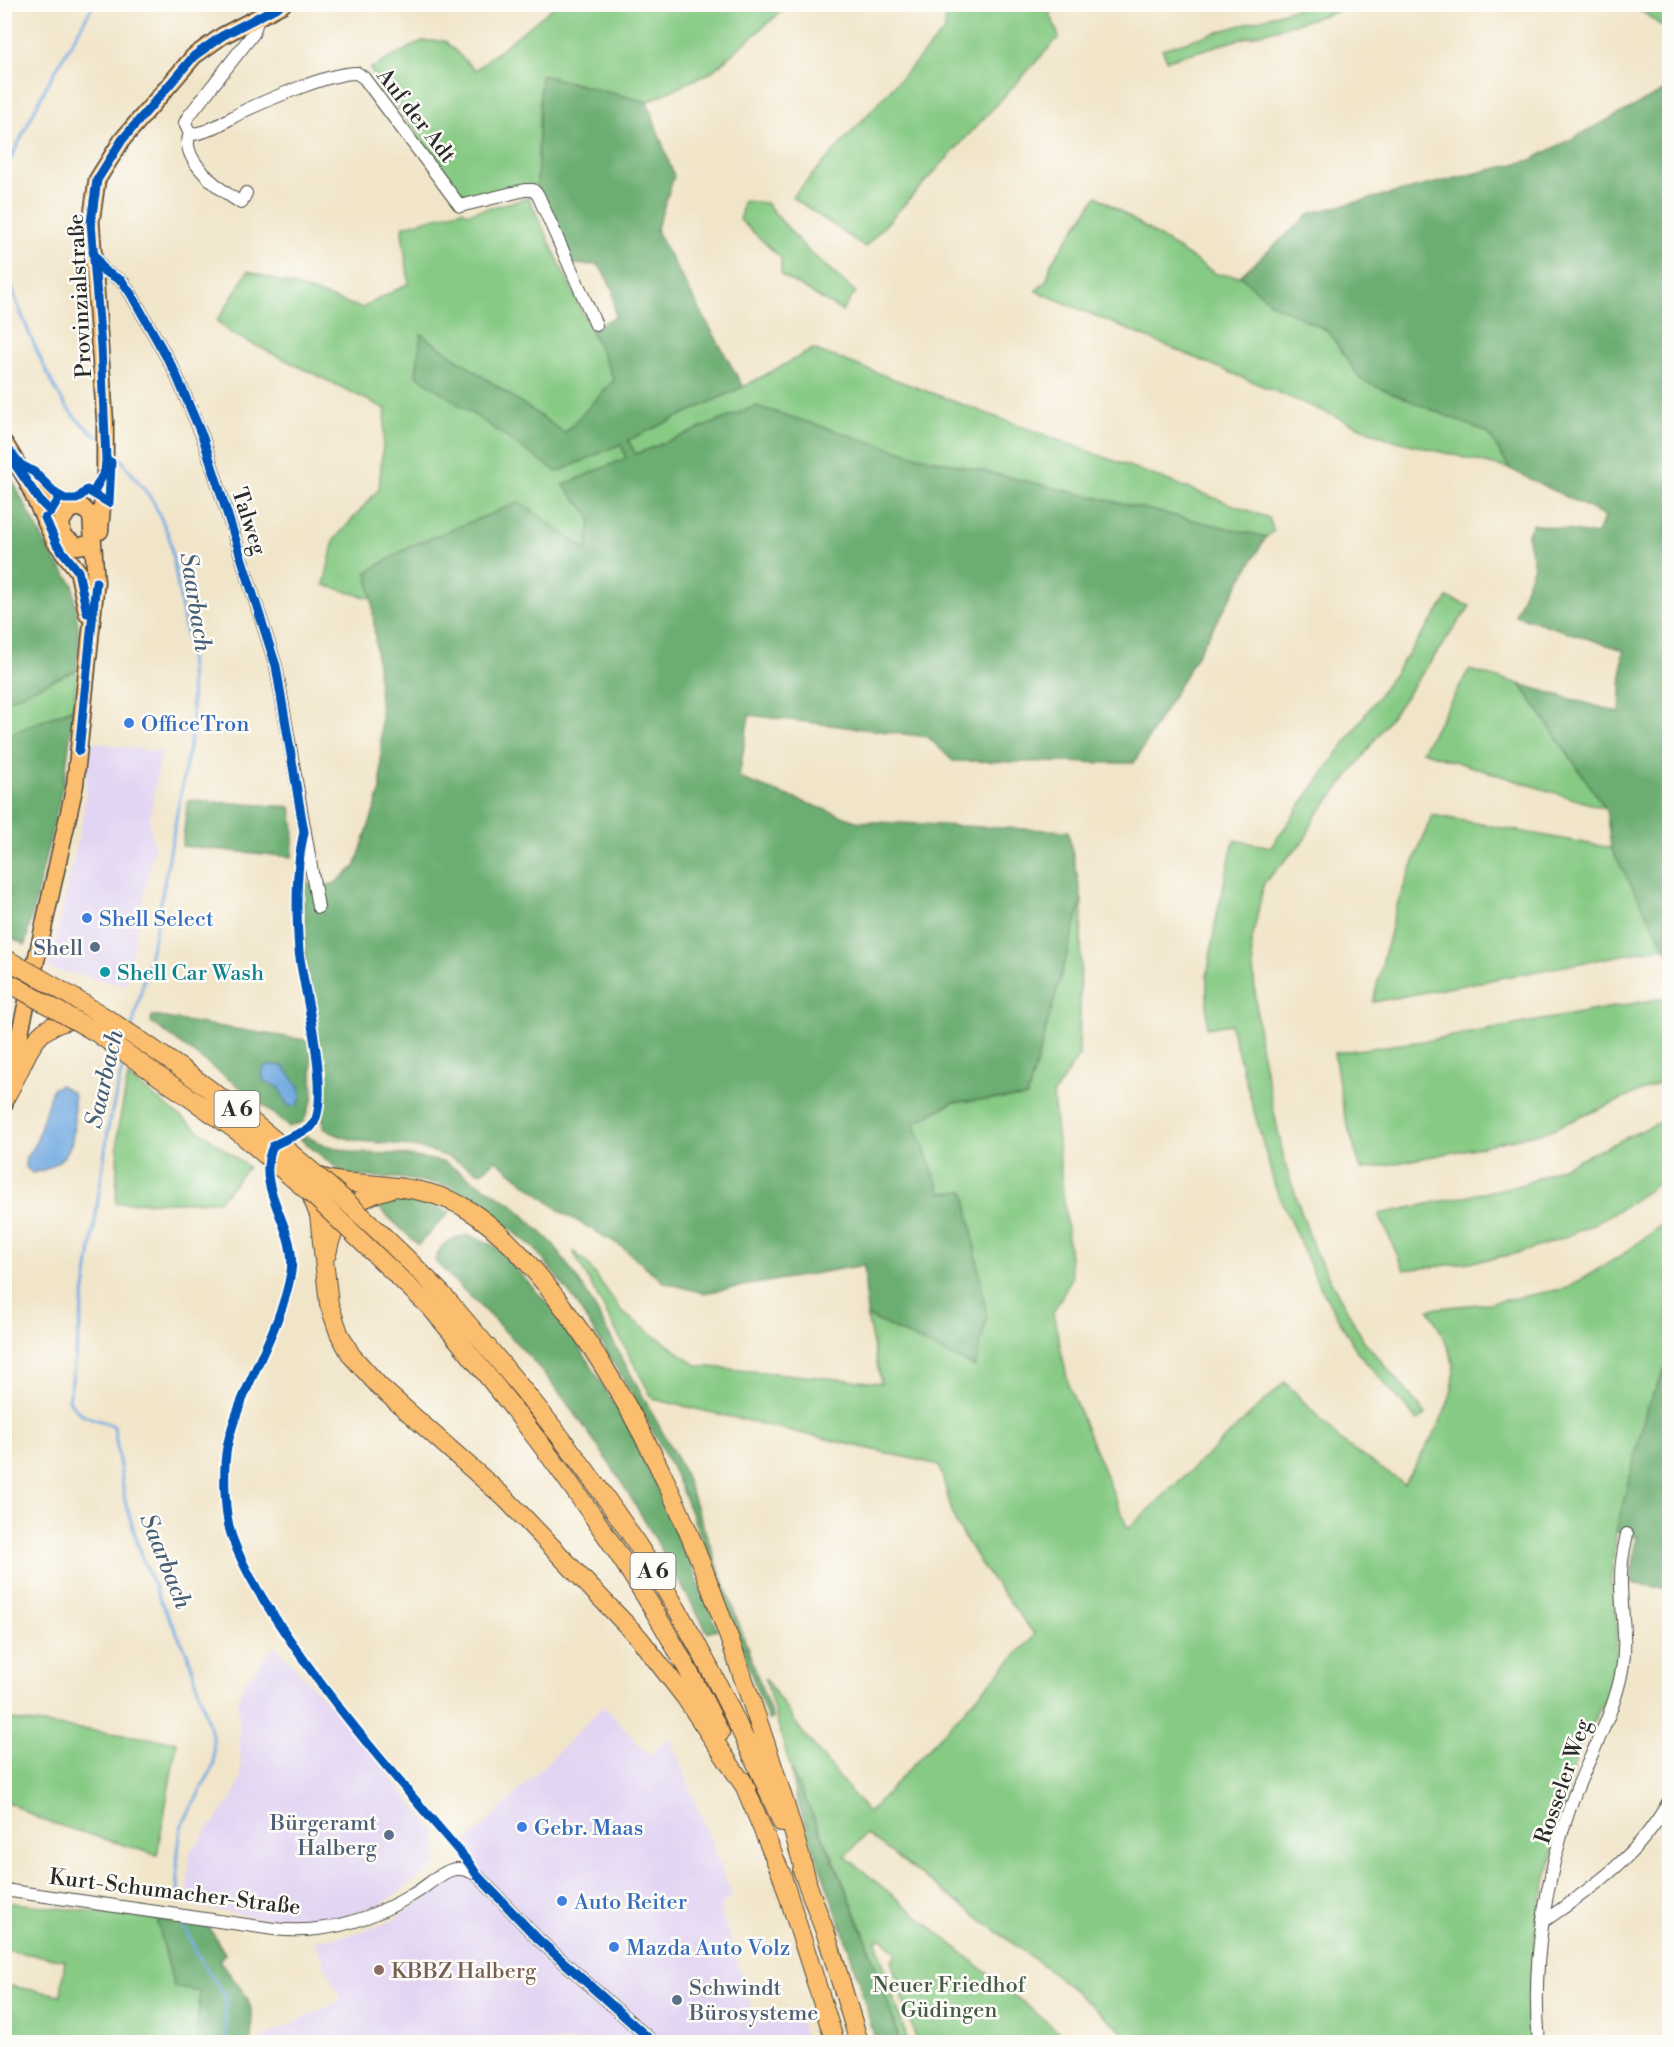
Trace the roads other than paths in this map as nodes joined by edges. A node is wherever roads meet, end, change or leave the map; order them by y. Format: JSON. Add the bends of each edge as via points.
{"nodes":[{"id":1,"x":283,"y":4,"type":"edge"},
{"id":2,"x":259,"y":16,"type":"junction"},
{"id":3,"x":190,"y":134,"type":"junction"},
{"id":4,"x":246,"y":193,"type":"dead end"},
{"id":5,"x":93,"y":252,"type":"junction"},
{"id":6,"x":596,"y":325,"type":"dead end"},
{"id":7,"x":5,"y":444,"type":"edge"},
{"id":8,"x":106,"y":465,"type":"junction"},
{"id":9,"x":28,"y":484,"type":"junction"},
{"id":10,"x":70,"y":513,"type":"junction"},
{"id":11,"x":85,"y":545,"type":"junction"},
{"id":12,"x":87,"y":613,"type":"junction"},
{"id":13,"x":90,"y":636,"type":"junction"},
{"id":14,"x":318,"y":907,"type":"dead end"},
{"id":15,"x":4,"y":958,"type":"edge"},
{"id":16,"x":4,"y":980,"type":"edge"},
{"id":17,"x":31,"y":981,"type":"junction"},
{"id":18,"x":80,"y":1012,"type":"junction"},
{"id":19,"x":6,"y":1100,"type":"edge"},
{"id":20,"x":291,"y":1166,"type":"junction"},
{"id":21,"x":398,"y":1187,"type":"junction"},
{"id":22,"x":325,"y":1273,"type":"junction"},
{"id":23,"x":436,"y":1301,"type":"junction"},
{"id":24,"x":1627,"y":1534,"type":"dead end"},
{"id":25,"x":747,"y":1790,"type":"junction"},
{"id":26,"x":1670,"y":1799,"type":"edge"},
{"id":27,"x":807,"y":1881,"type":"junction"},
{"id":28,"x":4,"y":1890,"type":"edge"},
{"id":29,"x":1544,"y":1921,"type":"junction"},
{"id":30,"x":653,"y":2043,"type":"edge"},
{"id":31,"x":836,"y":2043,"type":"edge"},
{"id":32,"x":859,"y":2043,"type":"edge"},
{"id":33,"x":1539,"y":2043,"type":"edge"}],
"edges":[{"from":1,"to":2,"type":"main road","name":"Provinzialstraße"},
{"from":2,"to":3,"type":"street","via":[[253,34],[188,117],[185,123]]},
{"from":2,"to":5,"type":"main road","name":"Provinzialstraße","via":[[206,45],[194,56],[112,154],[94,191]]},
{"from":3,"to":4,"type":"street","via":[[188,146],[202,173],[241,203]]},
{"from":3,"to":6,"type":"street","name":"Auf der Adt","via":[[335,76],[357,73],[460,206],[533,190],[541,199]]},
{"from":5,"to":8,"type":"main road","name":"Provinzialstraße"},
{"from":5,"to":14,"type":"street","name":"Talweg","via":[[104,271],[122,281],[131,294],[175,372],[203,438],[276,666]]},
{"from":7,"to":9,"type":"main road"},
{"from":7,"to":10,"type":"main road","via":[[39,489]]},
{"from":8,"to":10,"type":"main road"},
{"from":8,"to":11,"type":"main road","via":[[102,526],[98,537]]},
{"from":9,"to":10,"type":"main road"},
{"from":9,"to":12,"type":"main road","via":[[54,540],[78,571]]},
{"from":10,"to":11,"type":"main road","via":[[63,536]]},
{"from":10,"to":11,"type":"main road","via":[[92,516]]},
{"from":11,"to":12,"type":"main road"},
{"from":11,"to":13,"type":"main road","via":[[96,582]]},
{"from":12,"to":13,"type":"main road"},
{"from":13,"to":17,"type":"main road","via":[[75,785]]},
{"from":15,"to":23,"type":"highway","number":"A 6","bridge":true,"via":[[106,1017],[245,1115],[328,1185]]},
{"from":16,"to":23,"type":"highway","number":"A 6","bridge":true,"via":[[97,1033],[236,1130]]},
{"from":17,"to":18,"type":"highway","number":"A 6"},
{"from":17,"to":19,"type":"main road"},
{"from":18,"to":19,"type":"highway","via":[[40,1033]]},
{"from":18,"to":20,"type":"highway","number":"A 6","bridge":true},
{"from":20,"to":21,"type":"highway","via":[[333,1180]]},
{"from":20,"to":22,"type":"highway","number":"A 6","via":[[315,1200]]},
{"from":21,"to":22,"type":"highway","number":"A 6","via":[[357,1201],[342,1215],[330,1236]]},
{"from":21,"to":27,"type":"highway","via":[[438,1195],[462,1207],[489,1225],[524,1259],[579,1329],[640,1425],[710,1583],[786,1801]]},
{"from":22,"to":25,"type":"highway","number":"A 6","via":[[329,1304],[339,1333],[364,1372],[506,1499],[625,1622],[685,1697]]},
{"from":23,"to":25,"type":"highway","number":"A 6","via":[[607,1535],[700,1693]]},
{"from":23,"to":27,"type":"highway","number":"A 6","via":[[498,1358],[583,1467],[663,1586],[742,1730]]},
{"from":24,"to":29,"type":"street","name":"Rosseler Weg","via":[[1620,1577],[1625,1647],[1622,1671],[1572,1803]]},
{"from":25,"to":31,"type":"highway","number":"A 6","via":[[782,1876]]},
{"from":26,"to":29,"type":"street","via":[[1643,1841],[1610,1875]]},
{"from":27,"to":32,"type":"highway","number":"A 6"},
{"from":28,"to":30,"type":"street","name":"Kurt-Schumacher-Straße","via":[[274,1929],[314,1930],[382,1912],[444,1873],[464,1869],[477,1875],[538,1939]]},
{"from":29,"to":33,"type":"street","name":"Rosseler Weg","via":[[1537,1974]]}]}
